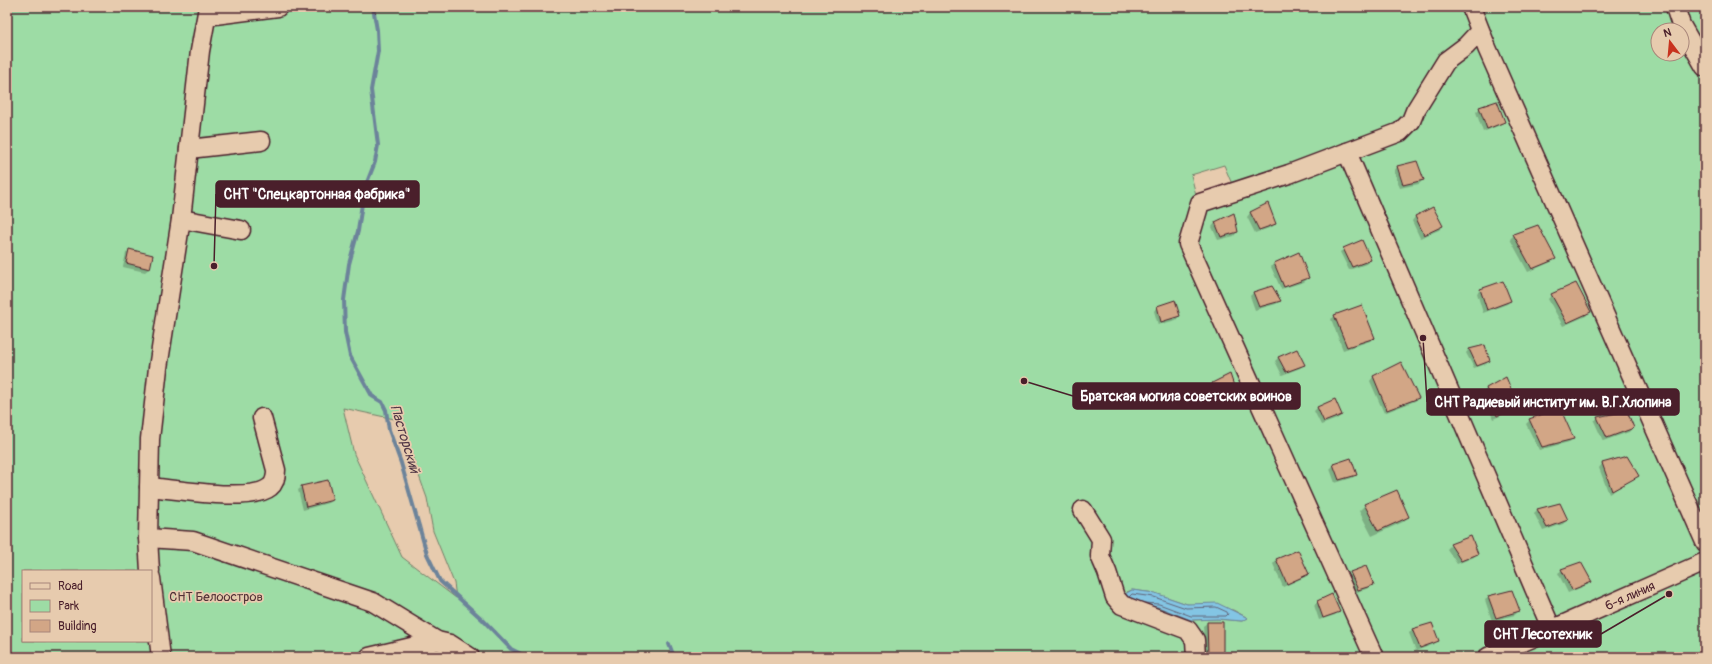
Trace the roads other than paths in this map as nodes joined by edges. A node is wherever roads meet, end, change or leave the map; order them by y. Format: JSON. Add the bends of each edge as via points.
{"nodes":[{"id":1,"x":278,"y":7,"type":"edge"},
{"id":2,"x":1471,"y":7,"type":"edge"},
{"id":3,"x":1675,"y":7,"type":"edge"},
{"id":4,"x":207,"y":12,"type":"edge"},
{"id":5,"x":1480,"y":31,"type":"junction"},
{"id":6,"x":1705,"y":67,"type":"edge"},
{"id":7,"x":260,"y":141,"type":"dead end"},
{"id":8,"x":188,"y":149,"type":"junction"},
{"id":9,"x":1347,"y":152,"type":"junction"},
{"id":10,"x":180,"y":219,"type":"junction"},
{"id":11,"x":241,"y":230,"type":"dead end"},
{"id":12,"x":262,"y":418,"type":"dead end"},
{"id":13,"x":149,"y":487,"type":"junction"},
{"id":14,"x":1082,"y":510,"type":"dead end"},
{"id":15,"x":148,"y":538,"type":"junction"},
{"id":16,"x":1705,"y":542,"type":"edge"},
{"id":17,"x":1705,"y":562,"type":"edge"},
{"id":18,"x":150,"y":570,"type":"edge"},
{"id":19,"x":152,"y":586,"type":"edge"},
{"id":20,"x":1552,"y":630,"type":"junction"},
{"id":21,"x":437,"y":641,"type":"junction"},
{"id":22,"x":161,"y":657,"type":"edge"},
{"id":23,"x":369,"y":657,"type":"edge"},
{"id":24,"x":470,"y":657,"type":"edge"},
{"id":25,"x":1196,"y":657,"type":"edge"},
{"id":26,"x":1374,"y":657,"type":"edge"},
{"id":27,"x":1488,"y":657,"type":"edge"}],
"edges":[{"from":1,"to":4,"type":"street"},
{"from":2,"to":5,"type":"street"},
{"from":3,"to":6,"type":"street"},
{"from":4,"to":8,"type":"street"},
{"from":5,"to":9,"type":"street","via":[[1446,61],[1411,121],[1400,132]]},
{"from":5,"to":16,"type":"street"},
{"from":7,"to":8,"type":"street"},
{"from":8,"to":10,"type":"street"},
{"from":9,"to":20,"type":"street"},
{"from":9,"to":26,"type":"street","via":[[1200,203],[1188,244]]},
{"from":10,"to":11,"type":"street"},
{"from":10,"to":13,"type":"street","via":[[158,368],[150,439]]},
{"from":12,"to":13,"type":"street","via":[[276,470],[271,486],[262,491],[236,496]]},
{"from":13,"to":15,"type":"street"},
{"from":14,"to":25,"type":"street","via":[[1101,538],[1100,556],[1115,597],[1122,605],[1188,630],[1195,640]]},
{"from":15,"to":18,"type":"street"},
{"from":15,"to":21,"type":"street","via":[[193,541],[373,602]]},
{"from":17,"to":20,"type":"street","name":"6-я линия"},
{"from":19,"to":22,"type":"street"},
{"from":20,"to":27,"type":"street","name":"6-я линия"},
{"from":21,"to":23,"type":"street"},
{"from":21,"to":24,"type":"street","via":[[450,644]]}]}
